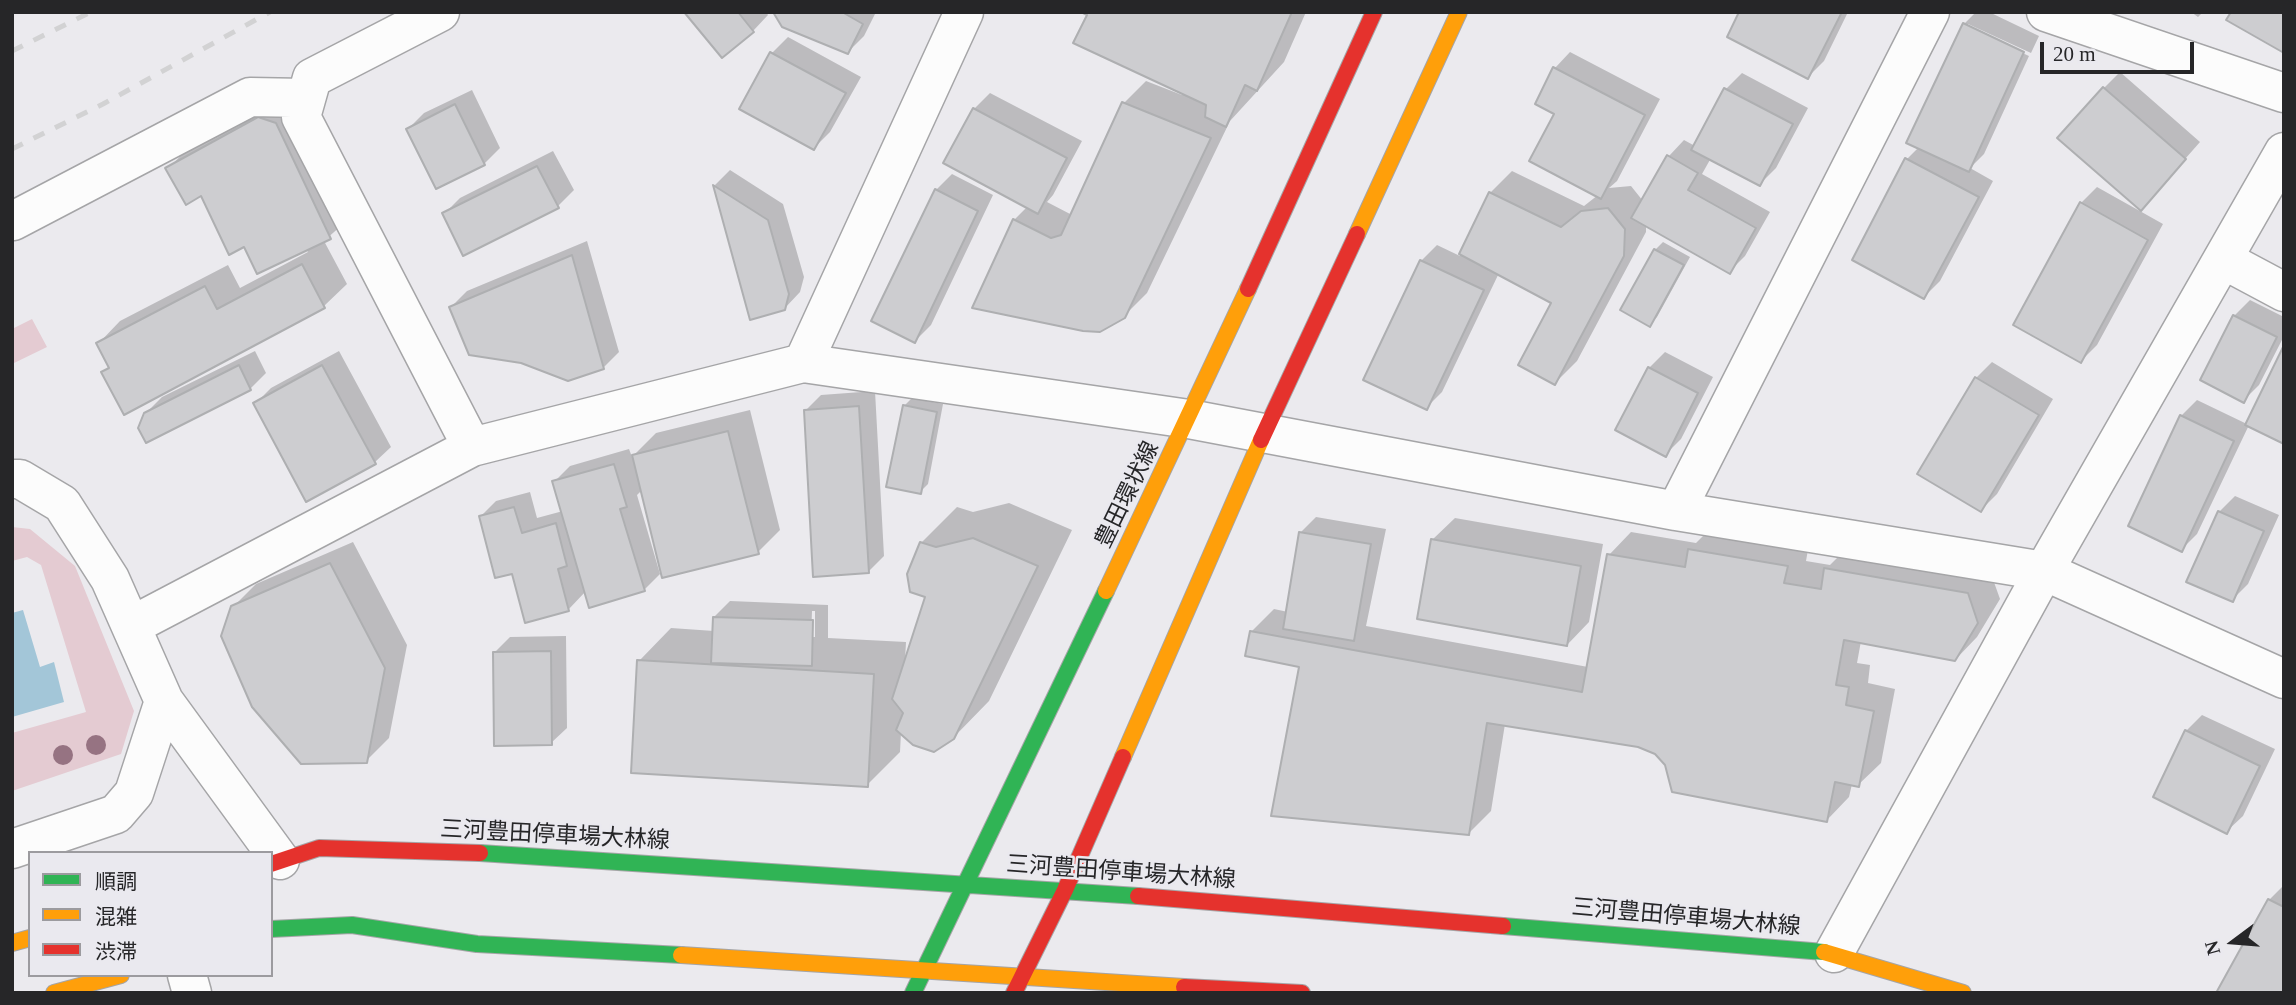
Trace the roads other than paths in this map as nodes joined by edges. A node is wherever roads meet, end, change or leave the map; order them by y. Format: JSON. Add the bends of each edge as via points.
{"nodes":[{"id":1,"x":440,"y":12,"type":"edge"},
{"id":2,"x":964,"y":12,"type":"edge"},
{"id":3,"x":1374,"y":12,"type":"edge"},
{"id":4,"x":1459,"y":12,"type":"edge"},
{"id":5,"x":1930,"y":12,"type":"edge"},
{"id":6,"x":2046,"y":12,"type":"edge"},
{"id":7,"x":2284,"y":93,"type":"edge"},
{"id":8,"x":306,"y":98,"type":"junction"},
{"id":9,"x":2284,"y":152,"type":"edge"},
{"id":10,"x":13,"y":221,"type":"edge"},
{"id":11,"x":2224,"y":260,"type":"junction"},
{"id":12,"x":2284,"y":292,"type":"edge"},
{"id":13,"x":803,"y":363,"type":"junction"},
{"id":14,"x":1189,"y":419,"type":"junction"},
{"id":15,"x":1265,"y":432,"type":"junction"},
{"id":16,"x":472,"y":447,"type":"junction"},
{"id":17,"x":12,"y":480,"type":"edge"},
{"id":18,"x":1676,"y":511,"type":"junction"},
{"id":19,"x":2044,"y":571,"type":"junction"},
{"id":20,"x":131,"y":626,"type":"junction"},
{"id":21,"x":2284,"y":679,"type":"edge"},
{"id":22,"x":164,"y":701,"type":"junction"},
{"id":23,"x":12,"y":849,"type":"edge"},
{"id":24,"x":268,"y":851,"type":"edge"},
{"id":25,"x":276,"y":862,"type":"edge"},
{"id":26,"x":966,"y":885,"type":"junction"},
{"id":27,"x":1065,"y":890,"type":"junction"},
{"id":28,"x":273,"y":929,"type":"edge"},
{"id":29,"x":1834,"y":953,"type":"junction"},
{"id":30,"x":925,"y":968,"type":"junction"},
{"id":31,"x":114,"y":977,"type":"edge"},
{"id":32,"x":1018,"y":986,"type":"edge"},
{"id":33,"x":54,"y":993,"type":"edge"},
{"id":34,"x":914,"y":993,"type":"edge"},
{"id":35,"x":1303,"y":993,"type":"edge"},
{"id":36,"x":1963,"y":993,"type":"edge"}],
"edges":[{"from":1,"to":8,"type":"street","via":[[312,78]]},
{"from":2,"to":13,"type":"street"},
{"from":3,"to":14,"type":"main road","name":"豊田環状線"},
{"from":4,"to":15,"type":"main road"},
{"from":5,"to":18,"type":"street"},
{"from":6,"to":7,"type":"street"},
{"from":8,"to":10,"type":"street","via":[[250,97]]},
{"from":8,"to":16,"type":"street","via":[[301,117]]},
{"from":9,"to":11,"type":"street"},
{"from":11,"to":12,"type":"street"},
{"from":11,"to":19,"type":"street"},
{"from":13,"to":14,"type":"street"},
{"from":13,"to":16,"type":"street"},
{"from":14,"to":15,"type":"street"},
{"from":14,"to":26,"type":"main road","name":"豊田環状線"},
{"from":15,"to":18,"type":"street"},
{"from":15,"to":27,"type":"main road"},
{"from":16,"to":20,"type":"street"},
{"from":17,"to":20,"type":"street","via":[[20,479],[62,504],[110,579]]},
{"from":18,"to":19,"type":"street"},
{"from":19,"to":21,"type":"street"},
{"from":19,"to":29,"type":"street"},
{"from":20,"to":22,"type":"street"},
{"from":22,"to":23,"type":"street","via":[[134,793],[116,814]]},
{"from":22,"to":24,"type":"street"},
{"from":25,"to":26,"type":"main road","name":"三河豊田停車場大林線","via":[[319,848],[462,852]]},
{"from":26,"to":27,"type":"main road","name":"三河豊田停車場大林線"},
{"from":26,"to":30,"type":"main road","name":"豊田環状線"},
{"from":27,"to":29,"type":"main road","name":"三河豊田停車場大林線"},
{"from":27,"to":32,"type":"main road"},
{"from":28,"to":30,"type":"main road","via":[[352,925],[477,944]]},
{"from":29,"to":36,"type":"main road","name":"三河豊田停車場大林線"},
{"from":30,"to":32,"type":"main road"},
{"from":30,"to":34,"type":"main road","name":"豊田環状線"},
{"from":31,"to":33,"type":"main road"},
{"from":32,"to":35,"type":"main road"}]}
